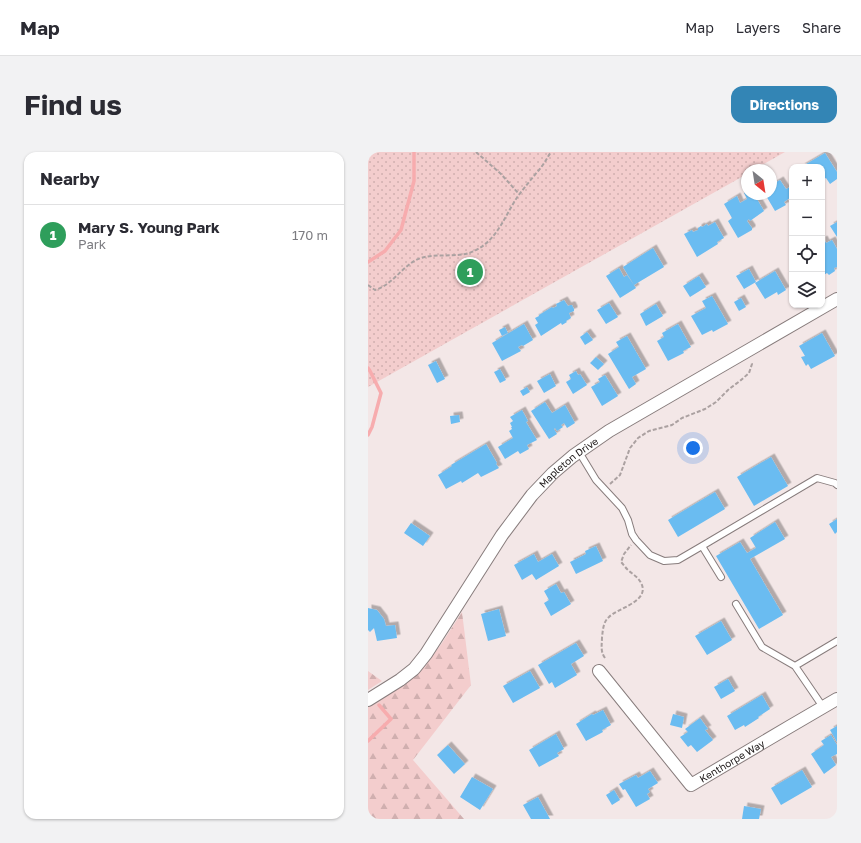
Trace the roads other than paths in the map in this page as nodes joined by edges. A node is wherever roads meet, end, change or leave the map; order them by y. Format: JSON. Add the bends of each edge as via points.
{"nodes":[{"id":1,"x":837,"y":299,"type":"edge"},
{"id":2,"x":579,"y":452,"type":"junction"},
{"id":3,"x":837,"y":485,"type":"edge"},
{"id":4,"x":702,"y":546,"type":"junction"},
{"id":5,"x":721,"y":577,"type":"dead end"},
{"id":6,"x":736,"y":604,"type":"dead end"},
{"id":7,"x":837,"y":641,"type":"edge"},
{"id":8,"x":795,"y":666,"type":"junction"},
{"id":9,"x":600,"y":671,"type":"dead end"},
{"id":10,"x":837,"y":699,"type":"edge"},
{"id":11,"x":368,"y":700,"type":"edge"},
{"id":12,"x":823,"y":707,"type":"junction"}],
"edges":[{"from":1,"to":2,"type":"street","name":"Mapleton Drive","via":[[609,431]]},
{"from":2,"to":4,"type":"lane","via":[[593,476],[622,508],[632,534],[650,555],[664,561],[678,560]]},
{"from":2,"to":11,"type":"street","name":"Mapleton Drive","via":[[532,494],[414,669]]},
{"from":3,"to":4,"type":"lane","via":[[835,482],[816,478]]},
{"from":4,"to":5,"type":"lane"},
{"from":6,"to":8,"type":"lane","via":[[762,647]]},
{"from":7,"to":8,"type":"lane"},
{"from":8,"to":12,"type":"lane"},
{"from":9,"to":12,"type":"street","name":"Kenthorpe Way","via":[[691,785]]},
{"from":10,"to":12,"type":"street","name":"Kenthorpe Way"}]}
